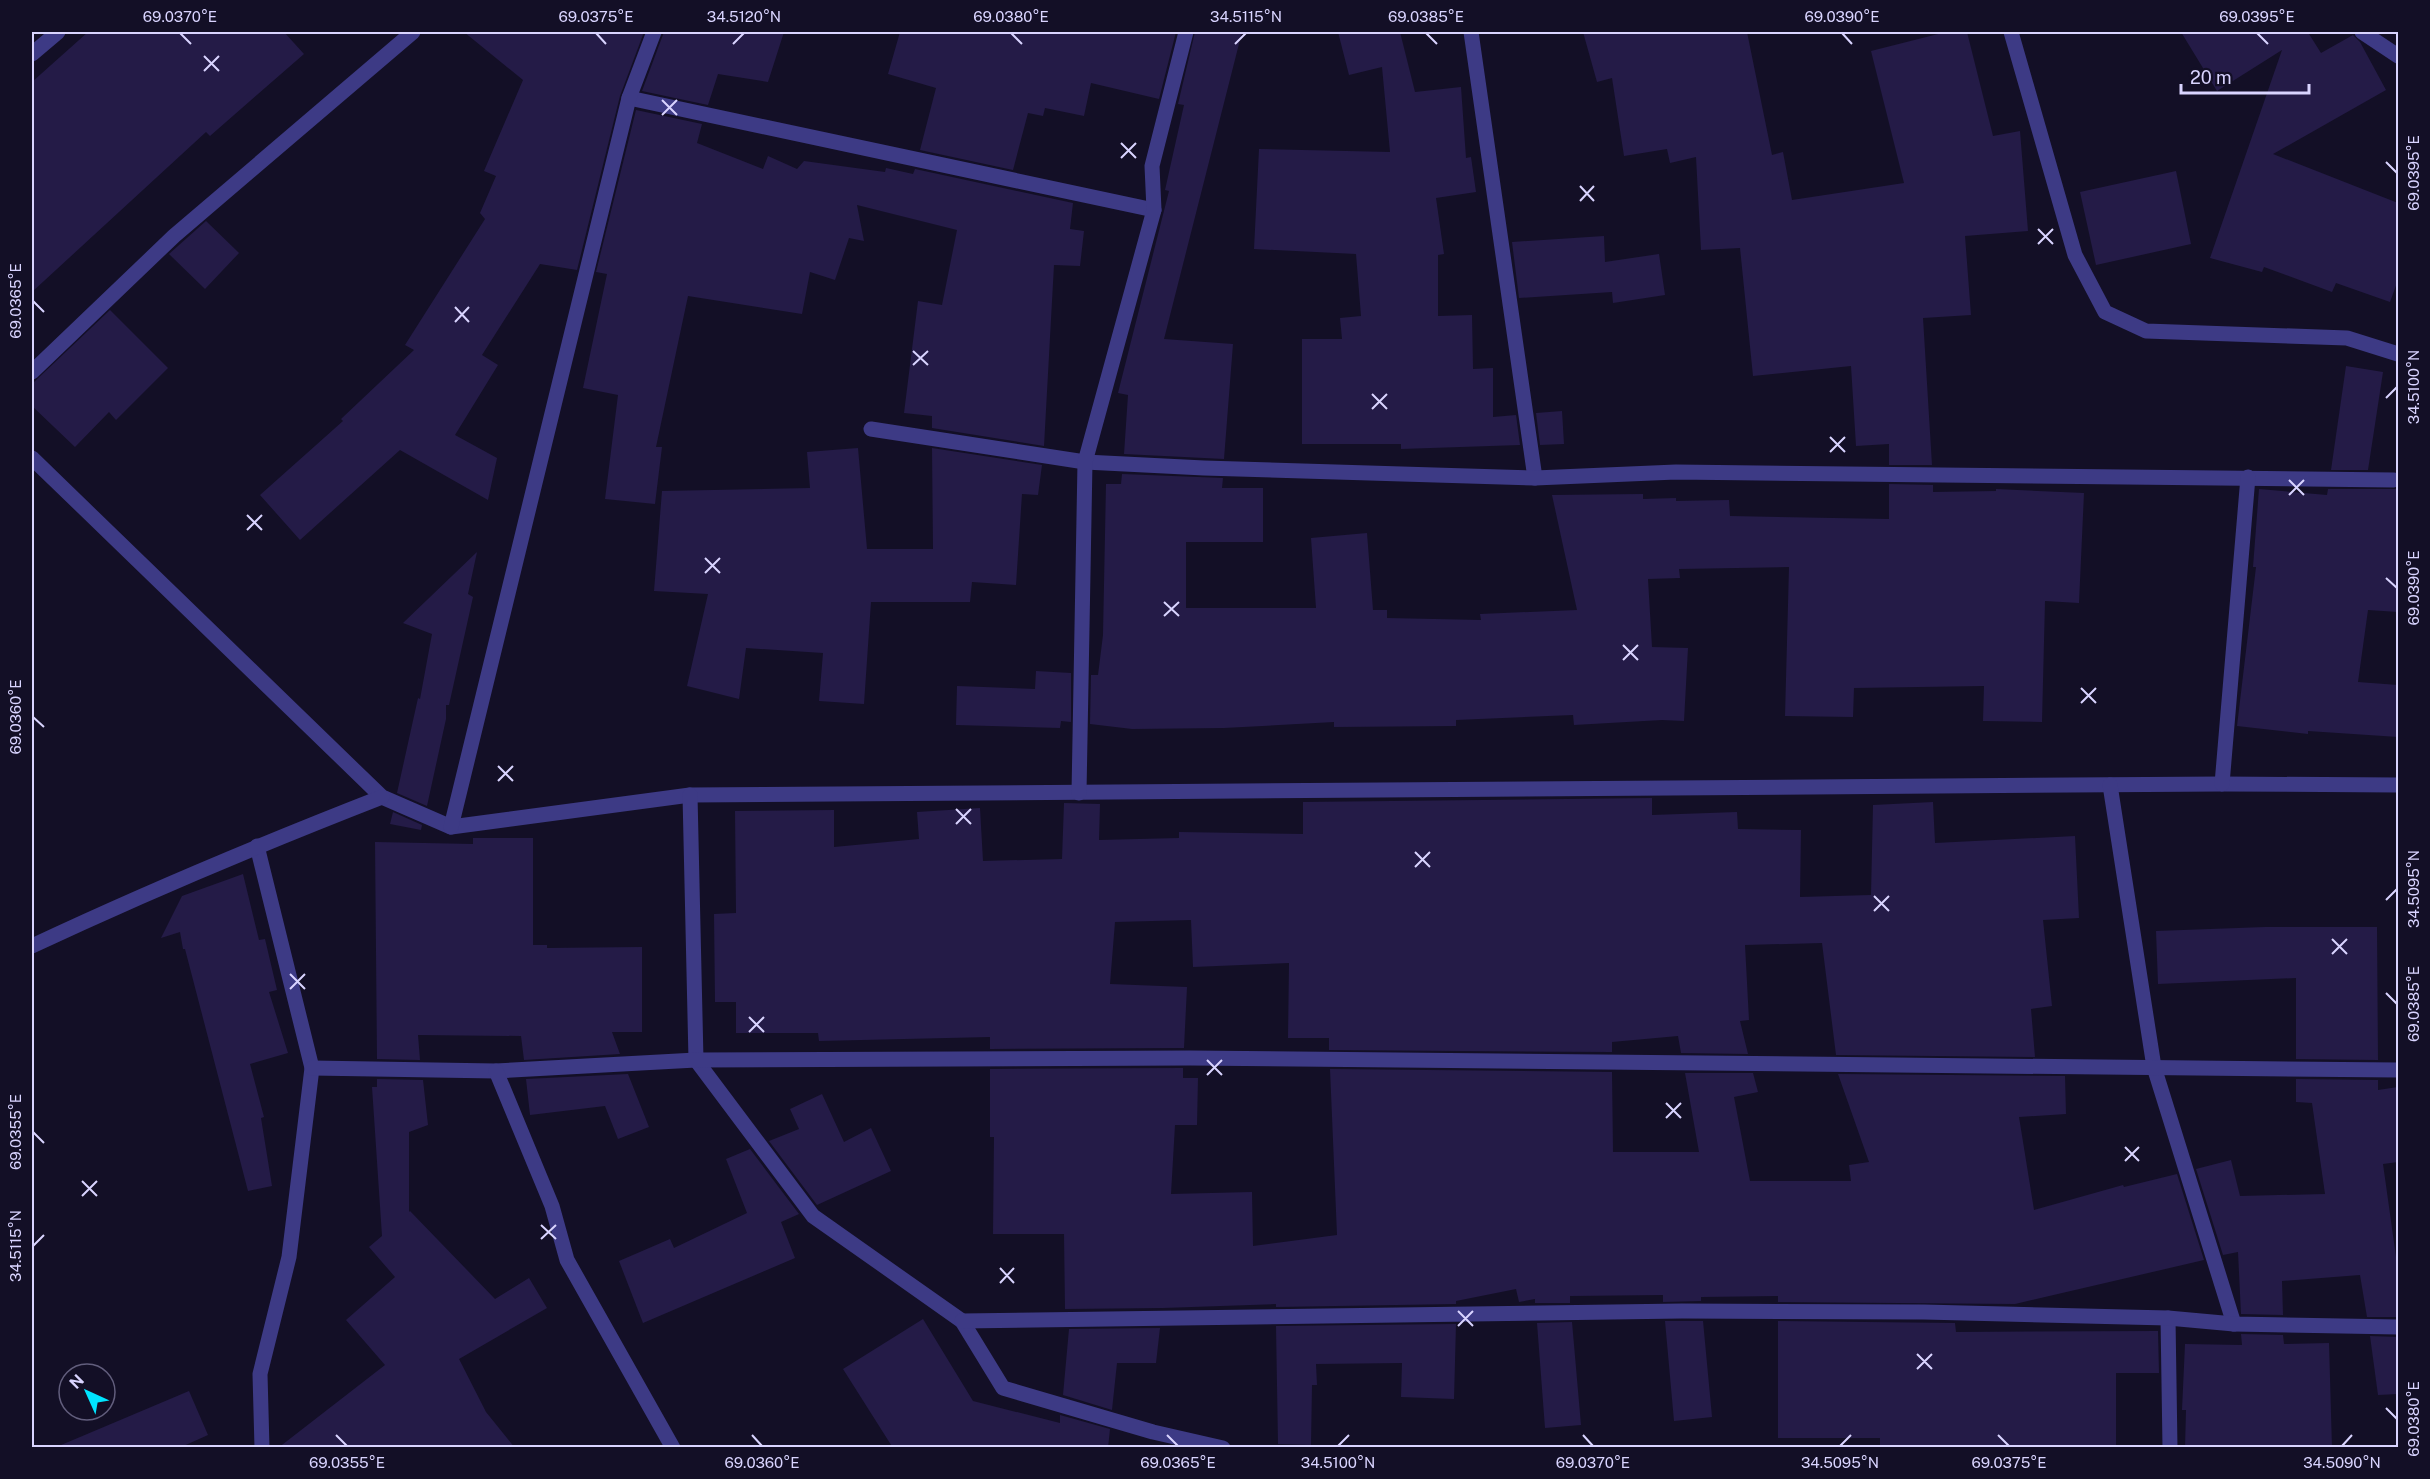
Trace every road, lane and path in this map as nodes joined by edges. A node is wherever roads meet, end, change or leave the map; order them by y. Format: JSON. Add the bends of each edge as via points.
{"nodes":[{"id":1,"x":58,"y":32,"type":"edge"},
{"id":2,"x":413,"y":32,"type":"edge"},
{"id":3,"x":654,"y":32,"type":"edge"},
{"id":4,"x":1186,"y":32,"type":"edge"},
{"id":5,"x":1471,"y":32,"type":"edge"},
{"id":6,"x":2011,"y":32,"type":"edge"},
{"id":7,"x":2362,"y":32,"type":"edge"},
{"id":8,"x":32,"y":54,"type":"edge"},
{"id":9,"x":2398,"y":56,"type":"edge"},
{"id":10,"x":629,"y":98,"type":"junction"},
{"id":11,"x":1154,"y":210,"type":"junction"},
{"id":12,"x":2398,"y":354,"type":"edge"},
{"id":13,"x":32,"y":372,"type":"edge"},
{"id":14,"x":871,"y":429,"type":"dead end"},
{"id":15,"x":32,"y":458,"type":"edge"},
{"id":16,"x":1084,"y":462,"type":"junction"},
{"id":17,"x":2248,"y":477,"type":"junction"},
{"id":18,"x":1535,"y":478,"type":"junction"},
{"id":19,"x":2394,"y":480,"type":"dead end"},
{"id":20,"x":2222,"y":784,"type":"junction"},
{"id":21,"x":2109,"y":785,"type":"junction"},
{"id":22,"x":2398,"y":786,"type":"edge"},
{"id":23,"x":1079,"y":793,"type":"junction"},
{"id":24,"x":690,"y":795,"type":"junction"},
{"id":25,"x":382,"y":797,"type":"junction"},
{"id":26,"x":451,"y":826,"type":"junction"},
{"id":27,"x":257,"y":846,"type":"junction"},
{"id":28,"x":32,"y":946,"type":"edge"},
{"id":29,"x":696,"y":1060,"type":"junction"},
{"id":30,"x":2154,"y":1067,"type":"junction"},
{"id":31,"x":312,"y":1068,"type":"junction"},
{"id":32,"x":2398,"y":1070,"type":"edge"},
{"id":33,"x":496,"y":1071,"type":"junction"},
{"id":34,"x":2168,"y":1318,"type":"junction"},
{"id":35,"x":962,"y":1322,"type":"junction"},
{"id":36,"x":2234,"y":1324,"type":"junction"},
{"id":37,"x":2398,"y":1327,"type":"edge"},
{"id":38,"x":262,"y":1448,"type":"edge"},
{"id":39,"x":673,"y":1448,"type":"edge"},
{"id":40,"x":1223,"y":1448,"type":"edge"},
{"id":41,"x":2170,"y":1448,"type":"edge"}],
"edges":[{"from":1,"to":8,"type":"street"},
{"from":2,"to":13,"type":"street","via":[[174,236]]},
{"from":3,"to":10,"type":"street"},
{"from":4,"to":11,"type":"street","via":[[1152,166]]},
{"from":5,"to":18,"type":"street"},
{"from":6,"to":12,"type":"street","via":[[2075,255],[2105,312],[2146,331],[2348,338]]},
{"from":7,"to":9,"type":"street"},
{"from":10,"to":11,"type":"street"},
{"from":10,"to":26,"type":"street"},
{"from":11,"to":16,"type":"street"},
{"from":14,"to":16,"type":"street"},
{"from":15,"to":25,"type":"street"},
{"from":16,"to":18,"type":"street"},
{"from":16,"to":23,"type":"street"},
{"from":17,"to":18,"type":"street","via":[[1676,472]]},
{"from":17,"to":19,"type":"street"},
{"from":17,"to":20,"type":"street"},
{"from":20,"to":21,"type":"street"},
{"from":20,"to":22,"type":"street"},
{"from":21,"to":23,"type":"street"},
{"from":21,"to":30,"type":"street"},
{"from":23,"to":24,"type":"street"},
{"from":24,"to":26,"type":"street"},
{"from":24,"to":29,"type":"street"},
{"from":25,"to":26,"type":"street"},
{"from":25,"to":27,"type":"street"},
{"from":27,"to":28,"type":"street"},
{"from":27,"to":31,"type":"street"},
{"from":29,"to":30,"type":"street","via":[[1190,1058]]},
{"from":29,"to":33,"type":"street"},
{"from":29,"to":35,"type":"street","via":[[813,1216]]},
{"from":30,"to":32,"type":"street"},
{"from":30,"to":36,"type":"street"},
{"from":31,"to":33,"type":"street"},
{"from":31,"to":38,"type":"street","via":[[289,1257],[261,1374]]},
{"from":33,"to":39,"type":"street","via":[[552,1206],[567,1260]]},
{"from":34,"to":35,"type":"street","via":[[1682,1311]]},
{"from":34,"to":36,"type":"street"},
{"from":34,"to":41,"type":"street"},
{"from":35,"to":40,"type":"street","via":[[1003,1388]]},
{"from":36,"to":37,"type":"street"}]}
